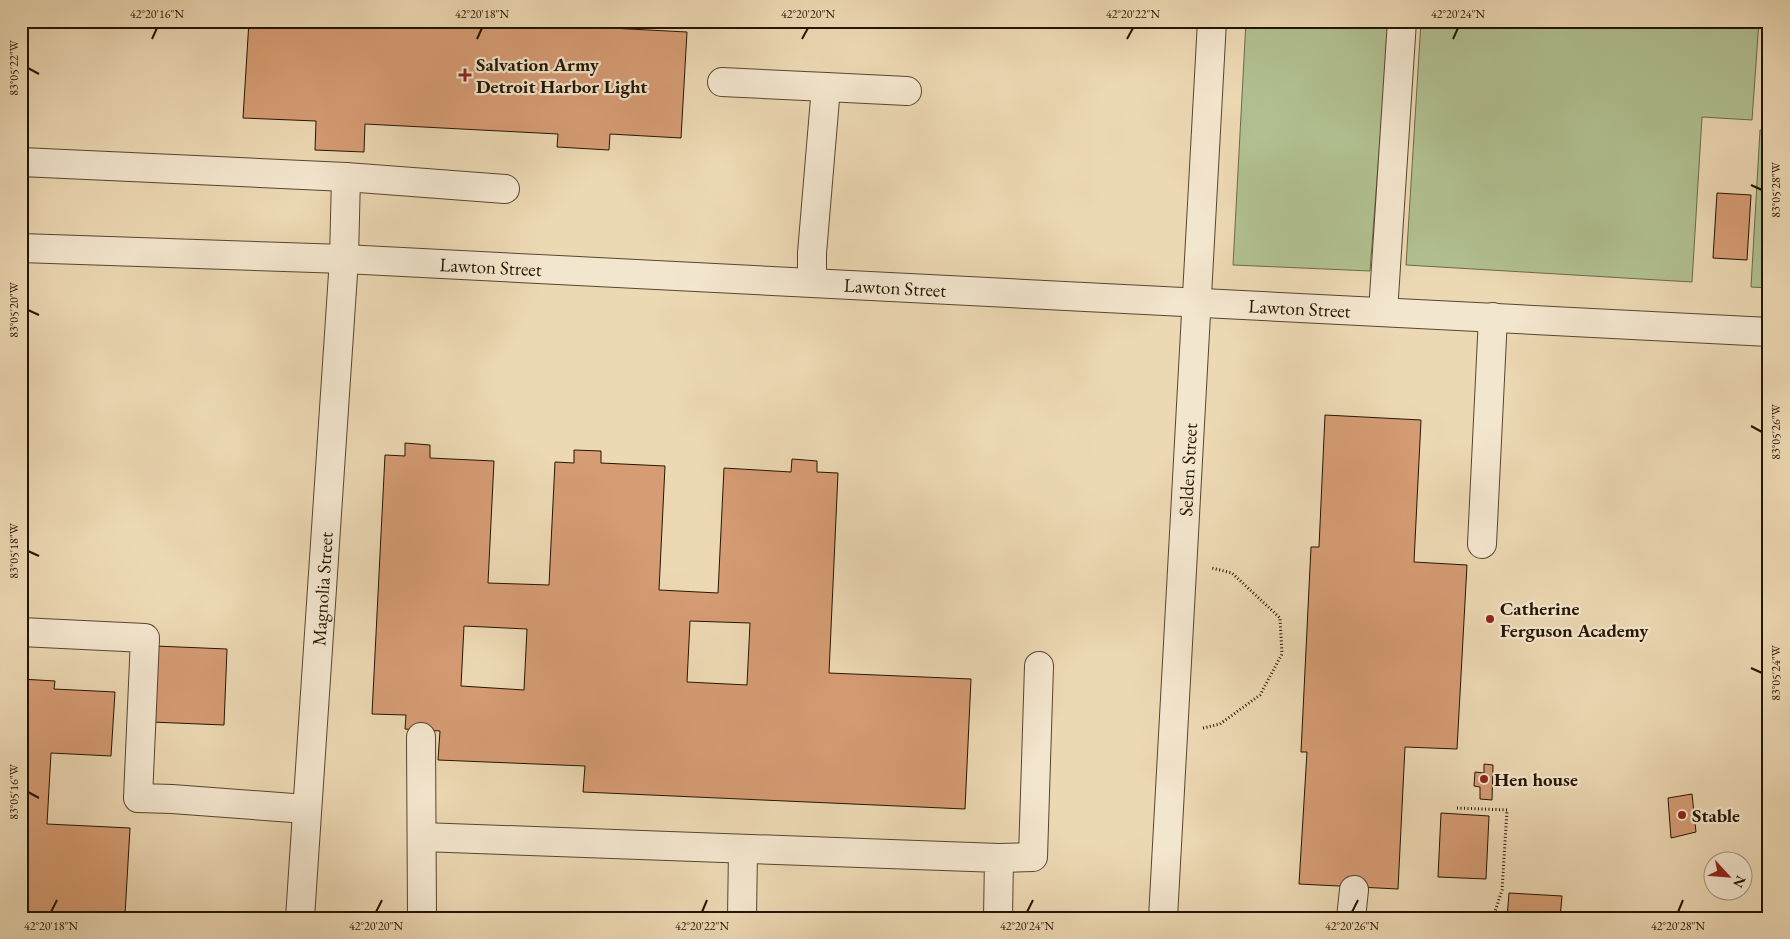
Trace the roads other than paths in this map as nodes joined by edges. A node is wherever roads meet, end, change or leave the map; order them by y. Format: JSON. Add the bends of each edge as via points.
{"nodes":[{"id":1,"x":1212,"y":21,"type":"edge"},
{"id":2,"x":1402,"y":21,"type":"edge"},
{"id":3,"x":722,"y":82,"type":"dead end"},
{"id":4,"x":826,"y":87,"type":"junction"},
{"id":5,"x":907,"y":91,"type":"dead end"},
{"id":6,"x":21,"y":162,"type":"edge"},
{"id":7,"x":346,"y":178,"type":"junction"},
{"id":8,"x":505,"y":189,"type":"dead end"},
{"id":9,"x":21,"y":248,"type":"edge"},
{"id":10,"x":344,"y":259,"type":"junction"},
{"id":11,"x":812,"y":282,"type":"junction"},
{"id":12,"x":1197,"y":302,"type":"junction"},
{"id":13,"x":1383,"y":312,"type":"junction"},
{"id":14,"x":1493,"y":317,"type":"junction"},
{"id":15,"x":1769,"y":332,"type":"edge"},
{"id":16,"x":1482,"y":544,"type":"dead end"},
{"id":17,"x":21,"y":632,"type":"edge"},
{"id":18,"x":1039,"y":666,"type":"dead end"},
{"id":19,"x":421,"y":737,"type":"dead end"},
{"id":20,"x":306,"y":810,"type":"junction"},
{"id":21,"x":422,"y":837,"type":"junction"},
{"id":22,"x":743,"y":849,"type":"junction"},
{"id":23,"x":999,"y":858,"type":"junction"},
{"id":24,"x":1354,"y":890,"type":"dead end"},
{"id":25,"x":300,"y":918,"type":"edge"},
{"id":26,"x":422,"y":918,"type":"edge"},
{"id":27,"x":742,"y":918,"type":"edge"},
{"id":28,"x":998,"y":918,"type":"edge"},
{"id":29,"x":1163,"y":918,"type":"edge"},
{"id":30,"x":1351,"y":918,"type":"edge"}],
"edges":[{"from":1,"to":12,"type":"street","name":"Selden Street"},
{"from":2,"to":13,"type":"street"},
{"from":3,"to":4,"type":"street"},
{"from":4,"to":5,"type":"street"},
{"from":4,"to":11,"type":"street"},
{"from":6,"to":7,"type":"street"},
{"from":7,"to":8,"type":"street"},
{"from":7,"to":10,"type":"street","name":"Magnolia Street"},
{"from":9,"to":10,"type":"street","name":"Lawton Street"},
{"from":10,"to":11,"type":"street","name":"Lawton Street"},
{"from":10,"to":20,"type":"street","name":"Magnolia Street"},
{"from":11,"to":12,"type":"street","name":"Lawton Street"},
{"from":12,"to":13,"type":"street","name":"Lawton Street"},
{"from":12,"to":29,"type":"street","name":"Selden Street"},
{"from":13,"to":14,"type":"street","name":"Lawton Street"},
{"from":14,"to":15,"type":"street","name":"Lawton Street"},
{"from":14,"to":16,"type":"street"},
{"from":17,"to":20,"type":"street","via":[[145,638],[138,798]]},
{"from":18,"to":23,"type":"street","via":[[1033,857]]},
{"from":19,"to":21,"type":"street"},
{"from":20,"to":25,"type":"street","name":"Magnolia Street"},
{"from":21,"to":22,"type":"street"},
{"from":21,"to":26,"type":"street"},
{"from":22,"to":23,"type":"street"},
{"from":22,"to":27,"type":"street"},
{"from":23,"to":28,"type":"street"},
{"from":24,"to":30,"type":"street"}]}
